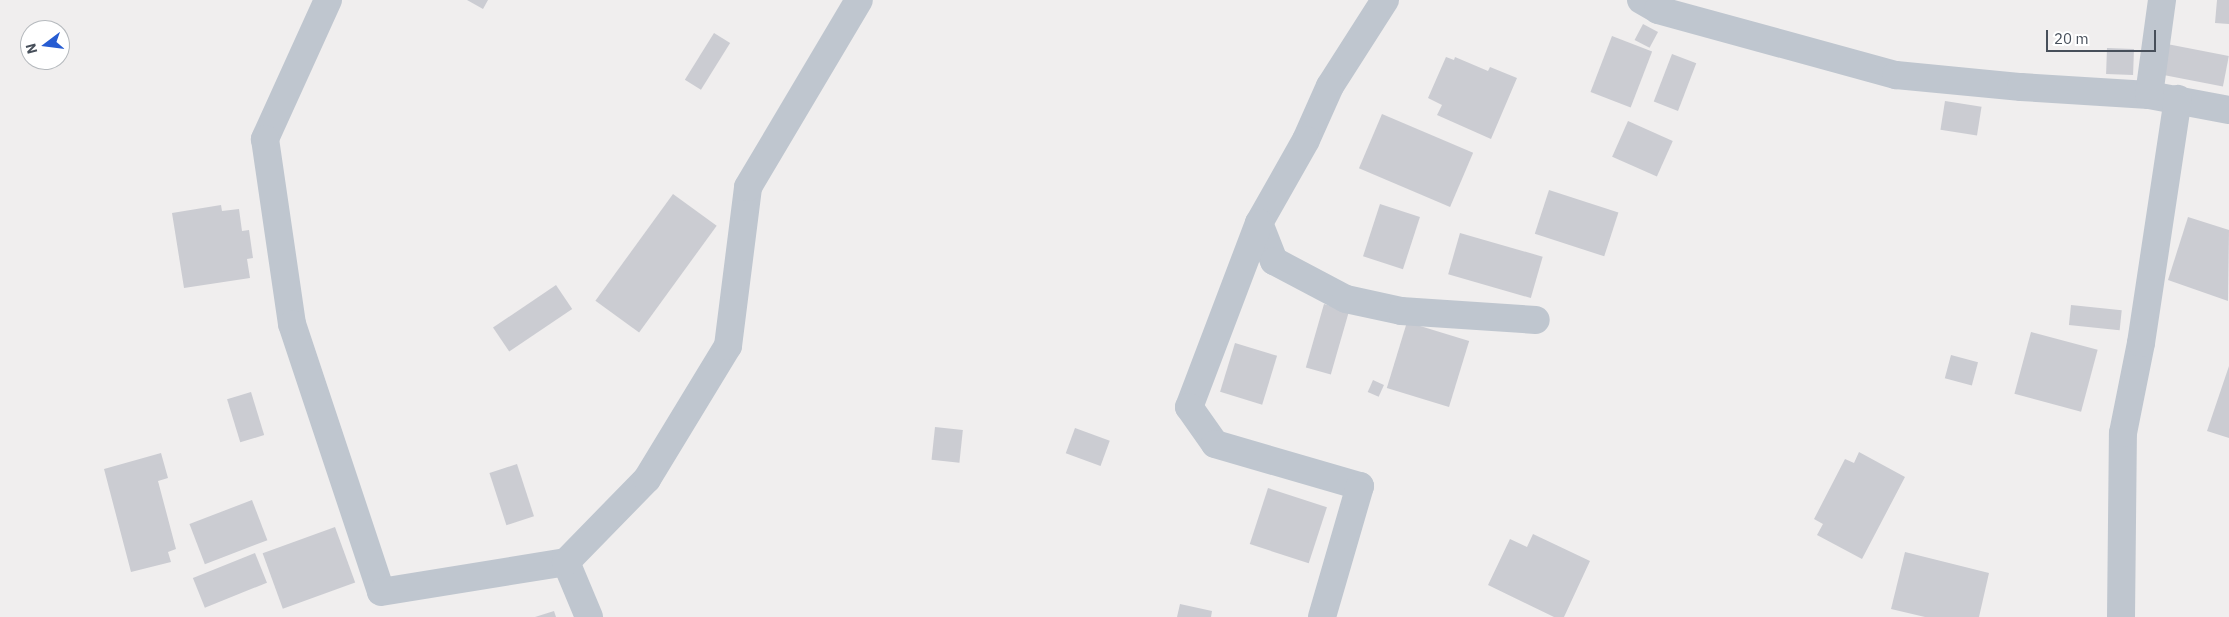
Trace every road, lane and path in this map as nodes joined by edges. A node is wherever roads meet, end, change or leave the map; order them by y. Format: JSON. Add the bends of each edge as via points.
{"nodes":[{"id":1,"x":328,"y":0,"type":"edge"},
{"id":2,"x":858,"y":0,"type":"edge"},
{"id":3,"x":1385,"y":0,"type":"edge"},
{"id":4,"x":1641,"y":0,"type":"edge"},
{"id":5,"x":2162,"y":0,"type":"edge"},
{"id":6,"x":2149,"y":95,"type":"junction"},
{"id":7,"x":2178,"y":98,"type":"junction"},
{"id":8,"x":2229,"y":110,"type":"edge"},
{"id":9,"x":1259,"y":223,"type":"junction"},
{"id":10,"x":1536,"y":320,"type":"dead end"},
{"id":11,"x":566,"y":562,"type":"junction"},
{"id":12,"x":589,"y":617,"type":"edge"},
{"id":13,"x":1322,"y":617,"type":"edge"},
{"id":14,"x":2121,"y":617,"type":"edge"}],
"edges":[{"from":1,"to":11,"type":"street","via":[[265,139],[292,324],[381,592]]},
{"from":2,"to":11,"type":"street","via":[[748,187],[728,346],[646,479]]},
{"from":3,"to":9,"type":"street","via":[[1330,86],[1306,140]]},
{"from":4,"to":6,"type":"street","via":[[1658,10],[1896,75]]},
{"from":5,"to":6,"type":"street"},
{"from":6,"to":7,"type":"street"},
{"from":7,"to":8,"type":"street"},
{"from":7,"to":14,"type":"street","via":[[2124,433]]},
{"from":9,"to":10,"type":"street","via":[[1274,261],[1346,299],[1401,311]]},
{"from":9,"to":13,"type":"street","via":[[1190,408],[1215,444],[1360,486]]},
{"from":11,"to":12,"type":"street"}]}
